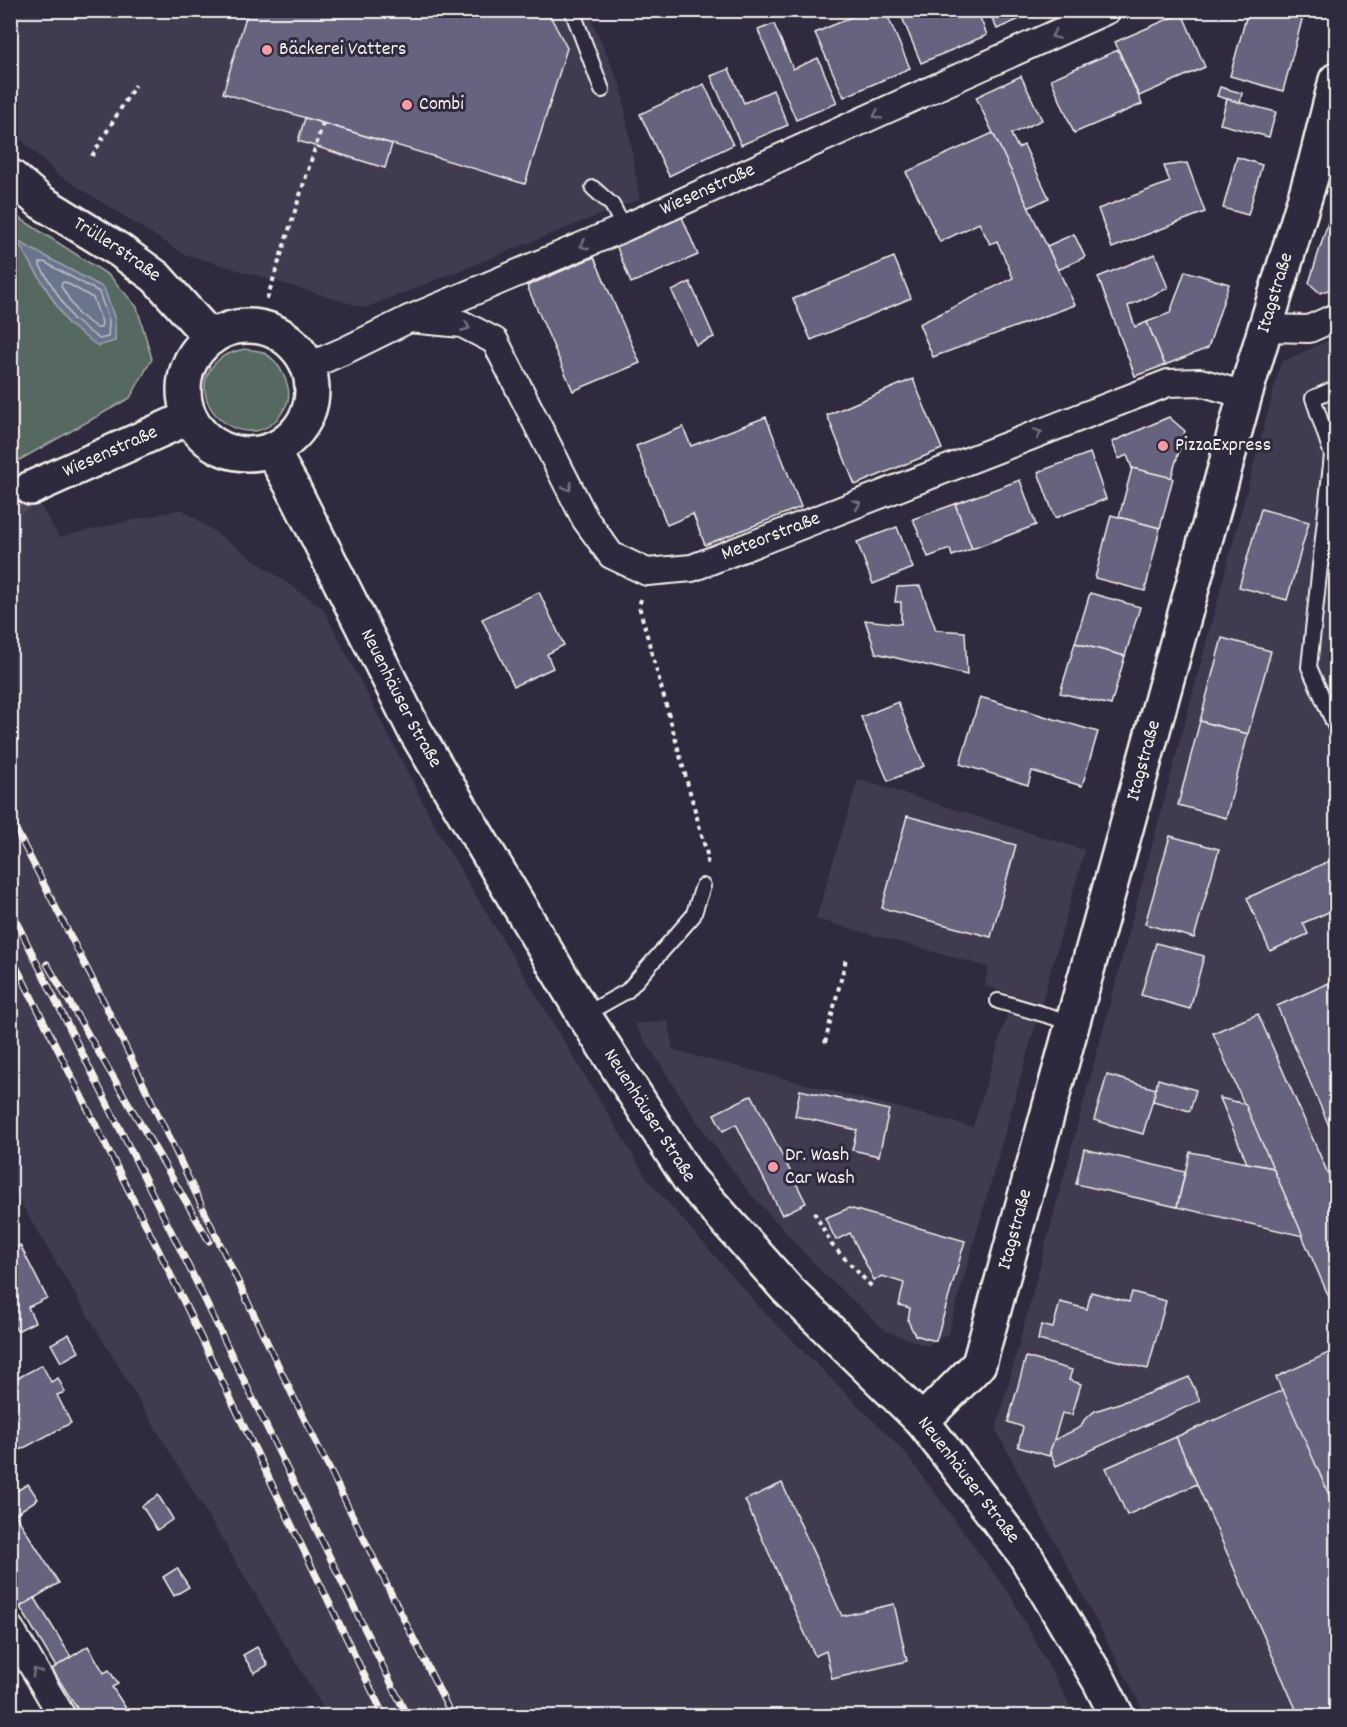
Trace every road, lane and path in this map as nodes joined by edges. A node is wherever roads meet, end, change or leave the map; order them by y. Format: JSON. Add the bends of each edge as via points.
{"nodes":[{"id":1,"x":572,"y":10,"type":"edge"},
{"id":2,"x":1108,"y":10,"type":"edge"},
{"id":3,"x":1336,"y":80,"type":"edge"},
{"id":4,"x":135,"y":85,"type":"dead end"},
{"id":5,"x":602,"y":90,"type":"dead end"},
{"id":6,"x":323,"y":123,"type":"dead end"},
{"id":7,"x":92,"y":156,"type":"dead end"},
{"id":8,"x":10,"y":176,"type":"edge"},
{"id":9,"x":593,"y":188,"type":"dead end"},
{"id":10,"x":624,"y":228,"type":"junction"},
{"id":11,"x":267,"y":299,"type":"dead end"},
{"id":12,"x":1336,"y":317,"type":"edge"},
{"id":13,"x":409,"y":319,"type":"junction"},
{"id":14,"x":1264,"y":328,"type":"junction"},
{"id":15,"x":211,"y":338,"type":"junction"},
{"id":16,"x":309,"y":366,"type":"junction"},
{"id":17,"x":1336,"y":388,"type":"edge"},
{"id":18,"x":1245,"y":395,"type":"junction"},
{"id":19,"x":190,"y":417,"type":"junction"},
{"id":20,"x":272,"y":450,"type":"junction"},
{"id":21,"x":31,"y":488,"type":"tunnel mouth"},
{"id":22,"x":647,"y":572,"type":"junction"},
{"id":23,"x":1336,"y":728,"type":"edge"},
{"id":24,"x":703,"y":886,"type":"joint"},
{"id":25,"x":846,"y":959,"type":"dead end"},
{"id":26,"x":998,"y":1002,"type":"dead end"},
{"id":27,"x":584,"y":1015,"type":"junction"},
{"id":28,"x":1073,"y":1023,"type":"junction"},
{"id":29,"x":825,"y":1043,"type":"dead end"},
{"id":30,"x":814,"y":1212,"type":"dead end"},
{"id":31,"x":872,"y":1287,"type":"dead end"},
{"id":32,"x":921,"y":1421,"type":"junction"},
{"id":33,"x":10,"y":1628,"type":"edge"},
{"id":34,"x":62,"y":1716,"type":"edge"},
{"id":35,"x":1117,"y":1716,"type":"edge"}],
"edges":[{"from":1,"to":5,"type":"lane"},
{"from":2,"to":10,"type":"street","name":"Wiesenstraße","one_way":true},
{"from":3,"to":14,"type":"street","name":"Itagstraße","via":[[1315,164]]},
{"from":4,"to":7,"type":"path"},
{"from":6,"to":11,"type":"path"},
{"from":8,"to":15,"type":"street","name":"Trüllerstraße","via":[[41,202],[156,277]]},
{"from":9,"to":10,"type":"lane","via":[[612,205]]},
{"from":10,"to":13,"type":"street","name":"Wiesenstraße","one_way":true},
{"from":12,"to":14,"type":"street","via":[[1309,329]]},
{"from":13,"to":16,"type":"street","name":"Wiesenstraße"},
{"from":13,"to":22,"type":"street","one_way":true,"via":[[462,324],[495,341],[585,519],[611,555]]},
{"from":14,"to":18,"type":"street","name":"Itagstraße"},
{"from":15,"to":16,"type":"street","via":[[229,329],[267,328],[292,343]]},
{"from":15,"to":19,"type":"street","via":[[196,353],[186,374],[184,396]]},
{"from":16,"to":20,"type":"street","via":[[311,406],[303,425]]},
{"from":17,"to":23,"type":"lane","via":[[1313,398],[1332,455],[1309,667]]},
{"from":22,"to":18,"type":"street","name":"Meteorstraße","one_way":true,"via":[[693,568],[1168,383],[1200,382]]},
{"from":18,"to":28,"type":"street","name":"Itagstraße"},
{"from":19,"to":20,"type":"street","via":[[200,433],[224,450],[253,455]]},
{"from":19,"to":21,"type":"street","name":"Wiesenstraße"},
{"from":20,"to":27,"type":"street","name":"Neuenhäuser Straße","via":[[414,729]]},
{"from":22,"to":24,"type":"path","via":[[639,606],[708,858]]},
{"from":24,"to":27,"type":"lane","via":[[693,916],[627,991]]},
{"from":25,"to":29,"type":"path"},
{"from":26,"to":28,"type":"lane"},
{"from":27,"to":32,"type":"street","name":"Neuenhäuser Straße","via":[[689,1179],[787,1288]]},
{"from":28,"to":32,"type":"street","name":"Itagstraße","via":[[979,1364]]},
{"from":30,"to":31,"type":"path","via":[[832,1245]]},
{"from":32,"to":35,"type":"street","name":"Neuenhäuser Straße","via":[[1025,1555]]},
{"from":34,"to":33,"type":"street","one_way":true}]}
